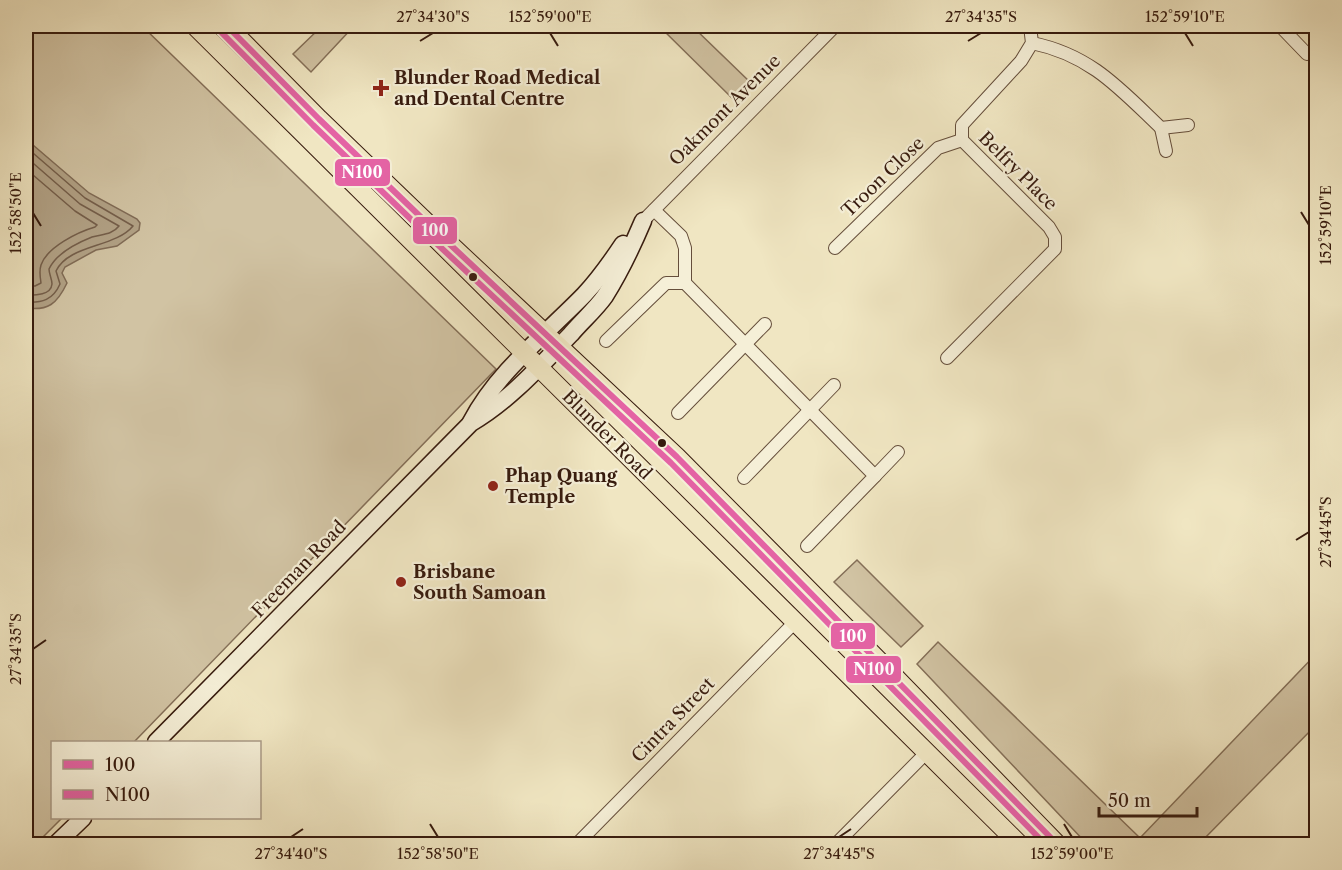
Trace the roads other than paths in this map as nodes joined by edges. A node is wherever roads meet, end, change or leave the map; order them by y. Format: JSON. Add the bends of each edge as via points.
{"nodes":[{"id":1,"x":195,"y":26,"type":"edge"},
{"id":2,"x":227,"y":26,"type":"edge"},
{"id":3,"x":835,"y":26,"type":"edge"},
{"id":4,"x":1030,"y":26,"type":"edge"},
{"id":5,"x":1280,"y":26,"type":"edge"},
{"id":6,"x":1032,"y":43,"type":"junction"},
{"id":7,"x":1307,"y":54,"type":"dead end"},
{"id":8,"x":1188,"y":125,"type":"dead end"},
{"id":9,"x":1161,"y":128,"type":"junction"},
{"id":10,"x":962,"y":140,"type":"junction"},
{"id":11,"x":1166,"y":151,"type":"dead end"},
{"id":12,"x":649,"y":216,"type":"junction"},
{"id":13,"x":835,"y":248,"type":"dead end"},
{"id":14,"x":684,"y":283,"type":"junction"},
{"id":15,"x":765,"y":324,"type":"dead end"},
{"id":16,"x":544,"y":334,"type":"junction"},
{"id":17,"x":606,"y":341,"type":"dead end"},
{"id":18,"x":744,"y":345,"type":"junction"},
{"id":19,"x":557,"y":347,"type":"junction"},
{"id":20,"x":525,"y":353,"type":"junction"},
{"id":21,"x":947,"y":358,"type":"dead end"},
{"id":22,"x":539,"y":366,"type":"junction"},
{"id":23,"x":834,"y":385,"type":"dead end"},
{"id":24,"x":809,"y":412,"type":"junction"},
{"id":25,"x":678,"y":413,"type":"dead end"},
{"id":26,"x":471,"y":423,"type":"junction"},
{"id":27,"x":898,"y":452,"type":"dead end"},
{"id":28,"x":875,"y":476,"type":"junction"},
{"id":29,"x":744,"y":478,"type":"dead end"},
{"id":30,"x":807,"y":546,"type":"dead end"},
{"id":31,"x":796,"y":621,"type":"junction"},
{"id":32,"x":157,"y":741,"type":"edge"},
{"id":33,"x":927,"y":752,"type":"junction"},
{"id":34,"x":82,"y":819,"type":"edge"},
{"id":35,"x":56,"y":844,"type":"edge"},
{"id":36,"x":577,"y":844,"type":"edge"},
{"id":37,"x":836,"y":844,"type":"edge"},
{"id":38,"x":1019,"y":844,"type":"edge"},
{"id":39,"x":1057,"y":844,"type":"edge"}],
"edges":[{"from":1,"to":20,"type":"main road","name":"Blunder Road"},
{"from":2,"to":16,"type":"main road","name":"Blunder Road"},
{"from":3,"to":12,"type":"street","name":"Oakmont Avenue"},
{"from":4,"to":6,"type":"street"},
{"from":5,"to":7,"type":"street"},
{"from":6,"to":9,"type":"street","via":[[1055,47],[1093,66]]},
{"from":6,"to":10,"type":"street","name":"Belfry Place","via":[[1021,61],[962,125]]},
{"from":8,"to":9,"type":"street"},
{"from":9,"to":11,"type":"street"},
{"from":10,"to":13,"type":"street","name":"Troon Close","via":[[938,148]]},
{"from":10,"to":21,"type":"street","name":"Belfry Place","via":[[1049,227],[1055,237],[1055,249]]},
{"from":12,"to":14,"type":"street","via":[[681,236],[685,249]]},
{"from":12,"to":16,"type":"street","name":"Oakmont Avenue","via":[[585,294]]},
{"from":12,"to":19,"type":"street","name":"Oakmont Avenue","via":[[603,298]]},
{"from":14,"to":17,"type":"street","via":[[666,283]]},
{"from":14,"to":18,"type":"street"},
{"from":15,"to":18,"type":"street"},
{"from":16,"to":19,"type":"main road","name":"Blunder Road"},
{"from":16,"to":20,"type":"street","name":"Oakmont Avenue"},
{"from":18,"to":24,"type":"street"},
{"from":18,"to":25,"type":"street"},
{"from":19,"to":22,"type":"street","name":"Freeman Road"},
{"from":19,"to":39,"type":"main road","name":"Blunder Road","via":[[677,457]]},
{"from":20,"to":22,"type":"main road","name":"Blunder Road"},
{"from":20,"to":26,"type":"street","name":"Freeman Road","via":[[481,404]]},
{"from":22,"to":26,"type":"street","name":"Freeman Road"},
{"from":22,"to":31,"type":"main road","name":"Blunder Road"},
{"from":23,"to":24,"type":"street"},
{"from":24,"to":28,"type":"street"},
{"from":24,"to":29,"type":"street"},
{"from":26,"to":32,"type":"street","name":"Freeman Road"},
{"from":27,"to":28,"type":"street"},
{"from":28,"to":30,"type":"street"},
{"from":31,"to":33,"type":"main road","name":"Blunder Road"},
{"from":31,"to":36,"type":"street","name":"Cintra Street"},
{"from":33,"to":37,"type":"street"},
{"from":33,"to":38,"type":"main road","name":"Blunder Road"},
{"from":34,"to":35,"type":"street"}]}
